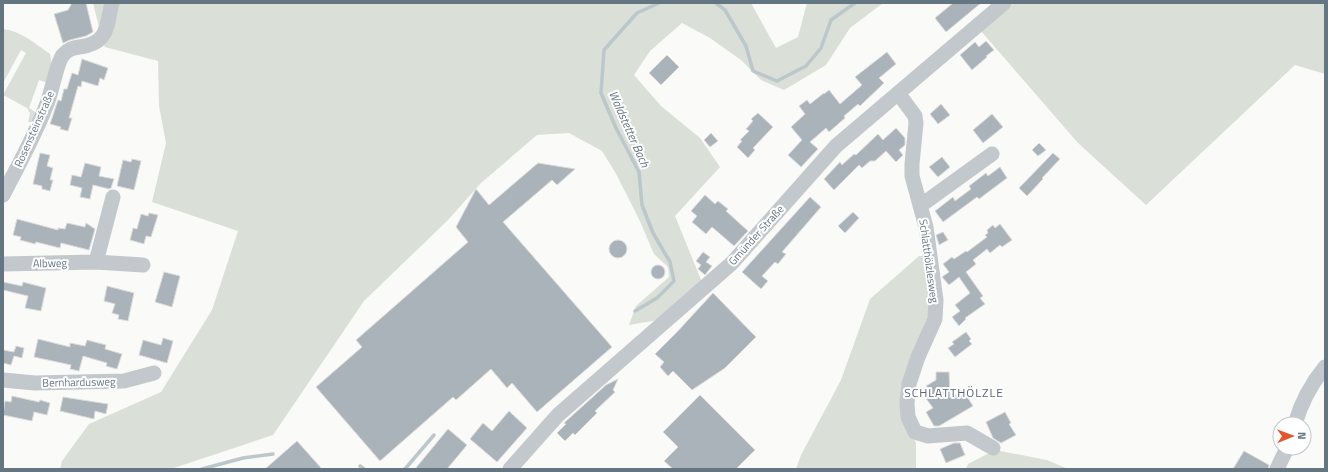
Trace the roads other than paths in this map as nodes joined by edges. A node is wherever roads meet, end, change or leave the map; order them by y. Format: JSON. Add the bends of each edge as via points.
{"nodes":[{"id":1,"x":112,"y":3,"type":"edge"},
{"id":2,"x":1004,"y":3,"type":"edge"},
{"id":3,"x":898,"y":93,"type":"junction"},
{"id":4,"x":992,"y":154,"type":"dead end"},
{"id":5,"x":3,"y":195,"type":"edge"},
{"id":6,"x":113,"y":197,"type":"dead end"},
{"id":7,"x":920,"y":206,"type":"junction"},
{"id":8,"x":96,"y":262,"type":"junction"},
{"id":9,"x":3,"y":264,"type":"edge"},
{"id":10,"x":143,"y":264,"type":"dead end"},
{"id":11,"x":1325,"y":367,"type":"edge"},
{"id":12,"x":154,"y":373,"type":"dead end"},
{"id":13,"x":3,"y":380,"type":"edge"},
{"id":14,"x":1297,"y":416,"type":"edge"},
{"id":15,"x":993,"y":448,"type":"dead end"},
{"id":16,"x":1283,"y":456,"type":"edge"},
{"id":17,"x":510,"y":469,"type":"edge"},
{"id":18,"x":1277,"y":469,"type":"edge"}],
"edges":[{"from":1,"to":5,"type":"street","name":"Rosensteinstraße","via":[[106,31],[100,40],[87,46],[72,48],[59,61],[48,102]]},
{"from":2,"to":3,"type":"street","name":"Gmünder Straße"},
{"from":3,"to":7,"type":"street","name":"Schlatthölzlesweg","via":[[915,116],[912,176]]},
{"from":3,"to":17,"type":"street","name":"Gmünder Straße","via":[[836,146],[732,263],[558,415]]},
{"from":4,"to":7,"type":"street"},
{"from":6,"to":8,"type":"street"},
{"from":7,"to":15,"type":"street","name":"Schlatthölzlesweg","via":[[926,227],[936,300],[936,319],[908,384],[908,417],[915,432],[928,436],[967,433]]},
{"from":8,"to":9,"type":"street","name":"Albweg"},
{"from":8,"to":10,"type":"street","name":"Albweg"},
{"from":11,"to":14,"type":"street","via":[[1308,392]]},
{"from":12,"to":13,"type":"street","name":"Bernhardusweg","via":[[124,381]]},
{"from":16,"to":18,"type":"street"}]}
